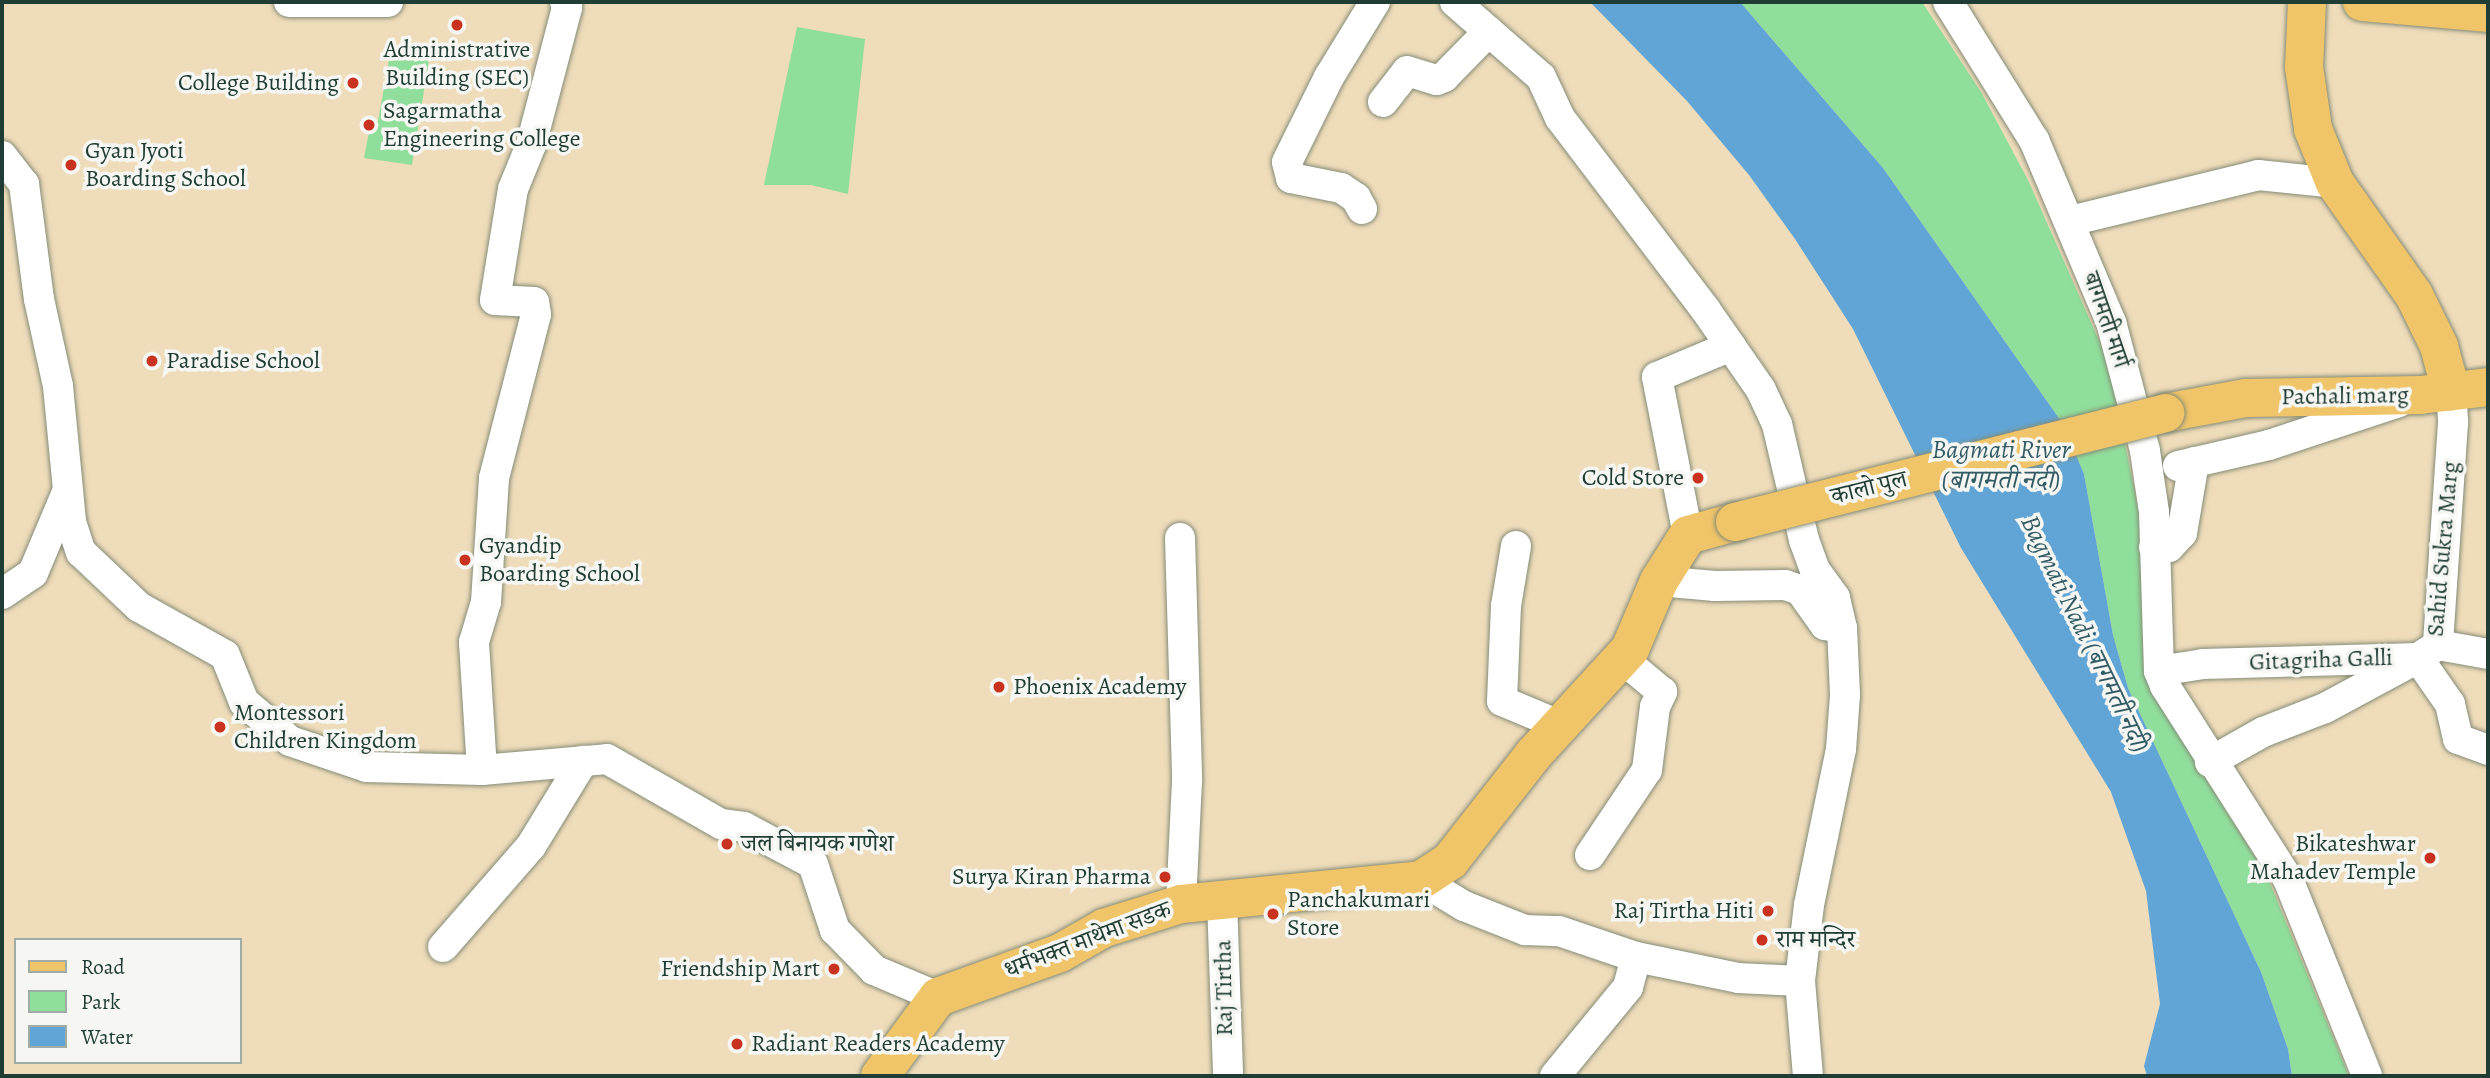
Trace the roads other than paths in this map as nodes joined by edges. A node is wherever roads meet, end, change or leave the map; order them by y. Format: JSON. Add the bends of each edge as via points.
{"nodes":[{"id":1,"x":289,"y":2,"type":"edge"},
{"id":2,"x":382,"y":2,"type":"edge"},
{"id":3,"x":565,"y":2,"type":"edge"},
{"id":4,"x":1375,"y":2,"type":"edge"},
{"id":5,"x":1455,"y":2,"type":"edge"},
{"id":6,"x":2312,"y":2,"type":"edge"},
{"id":7,"x":2362,"y":2,"type":"edge"},
{"id":8,"x":1958,"y":5,"type":"edge"},
{"id":9,"x":2481,"y":9,"type":"edge"},
{"id":10,"x":1489,"y":31,"type":"junction"},
{"id":11,"x":1383,"y":102,"type":"dead end"},
{"id":12,"x":2,"y":156,"type":"edge"},
{"id":13,"x":2335,"y":183,"type":"junction"},
{"id":14,"x":1362,"y":209,"type":"dead end"},
{"id":15,"x":2070,"y":221,"type":"junction"},
{"id":16,"x":1731,"y":346,"type":"junction"},
{"id":17,"x":2467,"y":391,"type":"edge"},
{"id":18,"x":2183,"y":409,"type":"joint"},
{"id":19,"x":67,"y":491,"type":"junction"},
{"id":20,"x":1688,"y":535,"type":"junction"},
{"id":21,"x":1180,"y":538,"type":"dead end"},
{"id":22,"x":1516,"y":546,"type":"dead end"},
{"id":23,"x":2154,"y":547,"type":"junction"},
{"id":24,"x":1659,"y":581,"type":"junction"},
{"id":25,"x":2,"y":594,"type":"edge"},
{"id":26,"x":1842,"y":628,"type":"junction"},
{"id":27,"x":2428,"y":651,"type":"junction"},
{"id":28,"x":2488,"y":654,"type":"edge"},
{"id":29,"x":2159,"y":671,"type":"junction"},
{"id":30,"x":1608,"y":674,"type":"junction"},
{"id":31,"x":1559,"y":725,"type":"junction"},
{"id":32,"x":2488,"y":750,"type":"edge"},
{"id":33,"x":583,"y":761,"type":"junction"},
{"id":34,"x":2210,"y":762,"type":"junction"},
{"id":35,"x":482,"y":770,"type":"junction"},
{"id":36,"x":1590,"y":855,"type":"dead end"},
{"id":37,"x":1421,"y":880,"type":"junction"},
{"id":38,"x":1222,"y":900,"type":"junction"},
{"id":39,"x":1181,"y":904,"type":"junction"},
{"id":40,"x":443,"y":947,"type":"dead end"},
{"id":41,"x":1636,"y":957,"type":"junction"},
{"id":42,"x":1800,"y":981,"type":"junction"},
{"id":43,"x":938,"y":997,"type":"junction"},
{"id":44,"x":880,"y":1076,"type":"edge"},
{"id":45,"x":1228,"y":1076,"type":"edge"},
{"id":46,"x":1555,"y":1076,"type":"edge"},
{"id":47,"x":1808,"y":1076,"type":"edge"},
{"id":48,"x":2367,"y":1076,"type":"edge"}],
"edges":[{"from":1,"to":2,"type":"street"},
{"from":3,"to":35,"type":"street","via":[[568,8],[531,145],[513,189],[495,300],[534,303],[536,307],[494,478],[486,602],[474,642]]},
{"from":4,"to":14,"type":"street","via":[[1329,78],[1287,162],[1292,178],[1341,188],[1356,198]]},
{"from":5,"to":10,"type":"street"},
{"from":6,"to":13,"type":"main road","via":[[2304,67],[2313,129]]},
{"from":7,"to":9,"type":"main road"},
{"from":8,"to":15,"type":"street","name":"बागमती मार्ग","via":[[2009,94]]},
{"from":10,"to":11,"type":"street","via":[[1444,77],[1437,80],[1407,71]]},
{"from":10,"to":16,"type":"street","via":[[1541,77],[1560,118]]},
{"from":12,"to":19,"type":"street","via":[[24,184],[39,299],[58,386]]},
{"from":13,"to":15,"type":"street","via":[[2258,176]]},
{"from":13,"to":17,"type":"main road","via":[[2414,295]]},
{"from":15,"to":23,"type":"street","name":"बागमती मार्ग","via":[[2111,322],[2145,451]]},
{"from":16,"to":20,"type":"street","via":[[1657,377]]},
{"from":16,"to":26,"type":"street","via":[[1777,424],[1804,540],[1815,570],[1835,598]]},
{"from":17,"to":18,"type":"main road","name":"Pachali marg","via":[[2246,398]]},
{"from":17,"to":23,"type":"street","via":[[2186,464],[2182,533],[2169,547]]},
{"from":17,"to":27,"type":"street","name":"Sahid Sukra Marg","via":[[2453,423]]},
{"from":18,"to":20,"type":"main road","name":"कालो पुल","bridge":true},
{"from":19,"to":25,"type":"street","via":[[33,573]]},
{"from":19,"to":35,"type":"street","via":[[81,552],[139,607],[225,655],[244,702],[290,740],[367,767]]},
{"from":20,"to":24,"type":"main road"},
{"from":21,"to":39,"type":"street","via":[[1187,781]]},
{"from":22,"to":31,"type":"street","via":[[1506,606],[1502,701]]},
{"from":23,"to":29,"type":"street","name":"बागमती मार्ग"},
{"from":24,"to":26,"type":"street","via":[[1785,585],[1801,590],[1825,625]]},
{"from":24,"to":30,"type":"main road","via":[[1630,649]]},
{"from":26,"to":42,"type":"street","via":[[1845,695],[1841,749],[1809,905]]},
{"from":27,"to":28,"type":"street"},
{"from":27,"to":29,"type":"street","name":"Gitagriha Galli","via":[[2203,664]]},
{"from":27,"to":32,"type":"street","name":"Sahid Sukra Marg","via":[[2450,704],[2458,739]]},
{"from":27,"to":34,"type":"street","name":"Gitagriha Galli","via":[[2325,708],[2263,732]]},
{"from":29,"to":34,"type":"street","via":[[2175,708]]},
{"from":30,"to":31,"type":"main road"},
{"from":30,"to":36,"type":"street","via":[[1625,661],[1662,692],[1655,707],[1647,770]]},
{"from":31,"to":37,"type":"main road","via":[[1450,861]]},
{"from":33,"to":35,"type":"street"},
{"from":33,"to":40,"type":"street","via":[[531,846]]},
{"from":33,"to":43,"type":"street","via":[[607,759],[721,824],[744,827],[813,864],[835,930],[842,938],[874,971]]},
{"from":34,"to":48,"type":"street","via":[[2288,880]]},
{"from":37,"to":38,"type":"main road","name":"धर्मभक्त माथेमा सडक"},
{"from":37,"to":41,"type":"street","via":[[1464,906],[1513,925],[1559,931]]},
{"from":38,"to":39,"type":"main road","name":"धर्मभक्त माथेमा सडक"},
{"from":38,"to":45,"type":"street","name":"Raj Tirtha"},
{"from":39,"to":43,"type":"main road","name":"धर्मभक्त माथेमा सडक","via":[[1104,928],[1060,953]]},
{"from":41,"to":42,"type":"street","via":[[1738,978]]},
{"from":41,"to":46,"type":"street","via":[[1628,987]]},
{"from":42,"to":47,"type":"street"},
{"from":43,"to":44,"type":"main road"}]}
